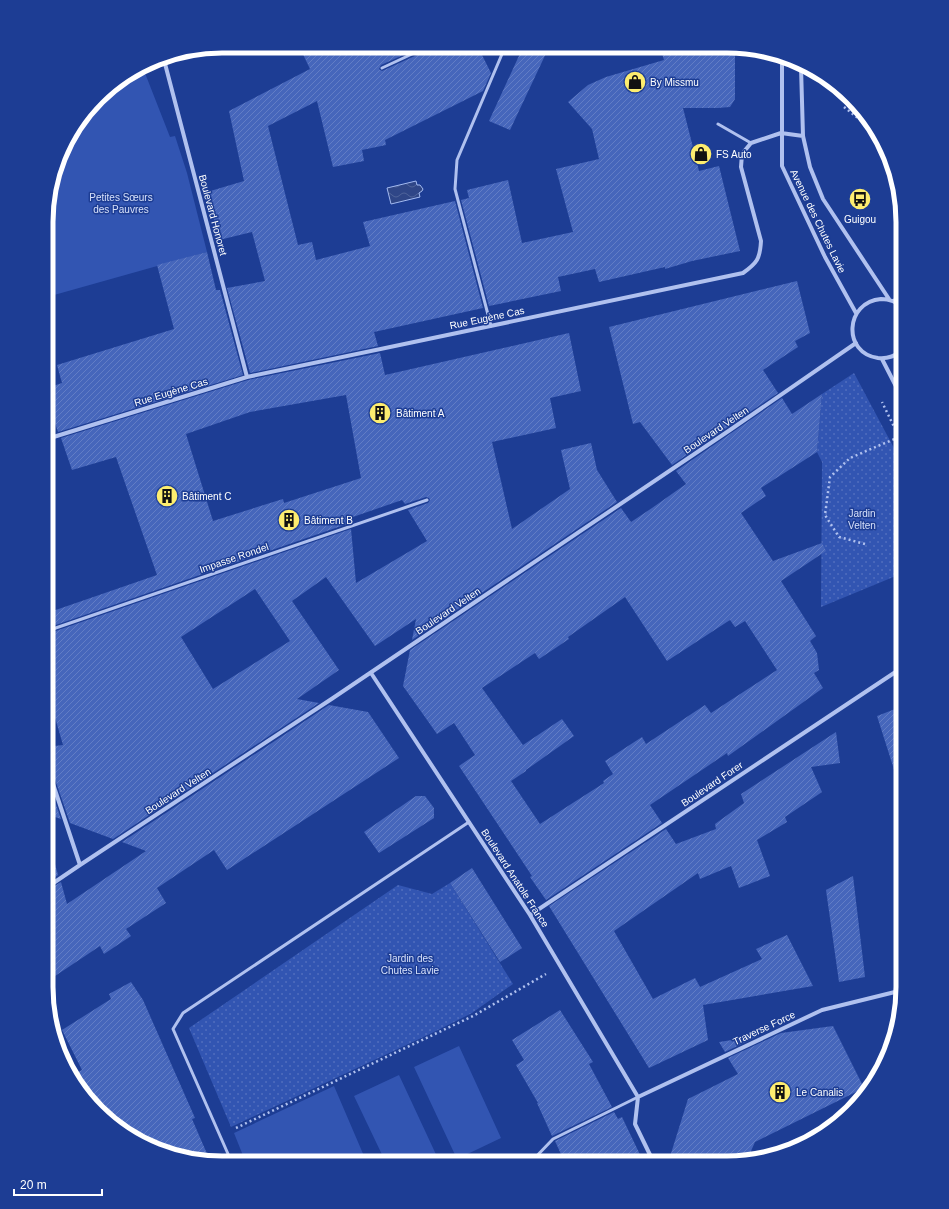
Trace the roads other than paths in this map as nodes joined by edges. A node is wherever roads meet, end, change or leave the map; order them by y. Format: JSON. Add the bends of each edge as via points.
{"nodes":[{"id":1,"x":413,"y":53,"type":"edge"},
{"id":2,"x":502,"y":53,"type":"edge"},
{"id":3,"x":782,"y":62,"type":"edge"},
{"id":4,"x":165,"y":63,"type":"edge"},
{"id":5,"x":382,"y":68,"type":"dead end"},
{"id":6,"x":802,"y":70,"type":"edge"},
{"id":7,"x":718,"y":124,"type":"dead end"},
{"id":8,"x":781,"y":133,"type":"junction"},
{"id":9,"x":803,"y":136,"type":"junction"},
{"id":10,"x":751,"y":144,"type":"junction"},
{"id":11,"x":896,"y":299,"type":"edge"},
{"id":12,"x":891,"y":300,"type":"junction"},
{"id":13,"x":896,"y":303,"type":"edge"},
{"id":14,"x":856,"y":313,"type":"junction"},
{"id":15,"x":491,"y":326,"type":"junction"},
{"id":16,"x":856,"y":343,"type":"junction"},
{"id":17,"x":896,"y":355,"type":"edge"},
{"id":18,"x":882,"y":359,"type":"junction"},
{"id":19,"x":247,"y":377,"type":"junction"},
{"id":20,"x":896,"y":387,"type":"edge"},
{"id":21,"x":53,"y":438,"type":"edge"},
{"id":22,"x":427,"y":500,"type":"dead end"},
{"id":23,"x":53,"y":629,"type":"edge"},
{"id":24,"x":896,"y":672,"type":"edge"},
{"id":25,"x":371,"y":673,"type":"junction"},
{"id":26,"x":53,"y":784,"type":"edge"},
{"id":27,"x":469,"y":822,"type":"junction"},
{"id":28,"x":80,"y":865,"type":"junction"},
{"id":29,"x":53,"y":883,"type":"edge"},
{"id":30,"x":530,"y":915,"type":"junction"},
{"id":31,"x":896,"y":992,"type":"edge"},
{"id":32,"x":638,"y":1097,"type":"junction"},
{"id":33,"x":229,"y":1156,"type":"edge"},
{"id":34,"x":537,"y":1156,"type":"edge"},
{"id":35,"x":651,"y":1156,"type":"edge"}],
"edges":[{"from":1,"to":5,"type":"lane"},
{"from":2,"to":15,"type":"lane","via":[[457,160],[455,189]]},
{"from":3,"to":8,"type":"street","name":"Avenue des Chutes Lavie"},
{"from":4,"to":19,"type":"street","name":"Boulevard Honoret"},
{"from":6,"to":9,"type":"street","name":"Avenue des Chutes Lavie"},
{"from":7,"to":10,"type":"lane"},
{"from":8,"to":9,"type":"street"},
{"from":8,"to":10,"type":"street"},
{"from":8,"to":14,"type":"street","name":"Avenue des Chutes Lavie","via":[[782,166],[825,257]]},
{"from":9,"to":12,"type":"street","name":"Avenue des Chutes Lavie","via":[[810,167],[823,199]]},
{"from":10,"to":15,"type":"street","name":"Rue Eugène Cas","via":[[742,154],[740,167],[761,241],[760,253],[755,264],[743,273]]},
{"from":11,"to":12,"type":"street"},
{"from":12,"to":13,"type":"street"},
{"from":12,"to":14,"type":"street","via":[[869,302]]},
{"from":14,"to":16,"type":"street","via":[[852,328]]},
{"from":15,"to":19,"type":"street","name":"Rue Eugène Cas"},
{"from":16,"to":18,"type":"street","via":[[860,350],[874,358]]},
{"from":16,"to":25,"type":"street","name":"Boulevard Velten"},
{"from":17,"to":18,"type":"street"},
{"from":18,"to":20,"type":"street"},
{"from":19,"to":21,"type":"street","name":"Rue Eugène Cas"},
{"from":22,"to":23,"type":"lane","name":"Impasse Rondel"},
{"from":24,"to":30,"type":"street","name":"Boulevard Forer"},
{"from":25,"to":27,"type":"street","name":"Boulevard Anatole France"},
{"from":25,"to":28,"type":"street","name":"Boulevard Velten"},
{"from":26,"to":28,"type":"street"},
{"from":27,"to":30,"type":"street","name":"Boulevard Anatole France"},
{"from":27,"to":33,"type":"lane","via":[[183,1013],[173,1029]]},
{"from":28,"to":29,"type":"street","name":"Boulevard Velten"},
{"from":30,"to":32,"type":"street","name":"Boulevard Anatole France"},
{"from":31,"to":32,"type":"street","name":"Traverse Force","via":[[822,1010]]},
{"from":32,"to":34,"type":"lane","via":[[553,1140]]},
{"from":32,"to":35,"type":"street","via":[[635,1124]]}]}
